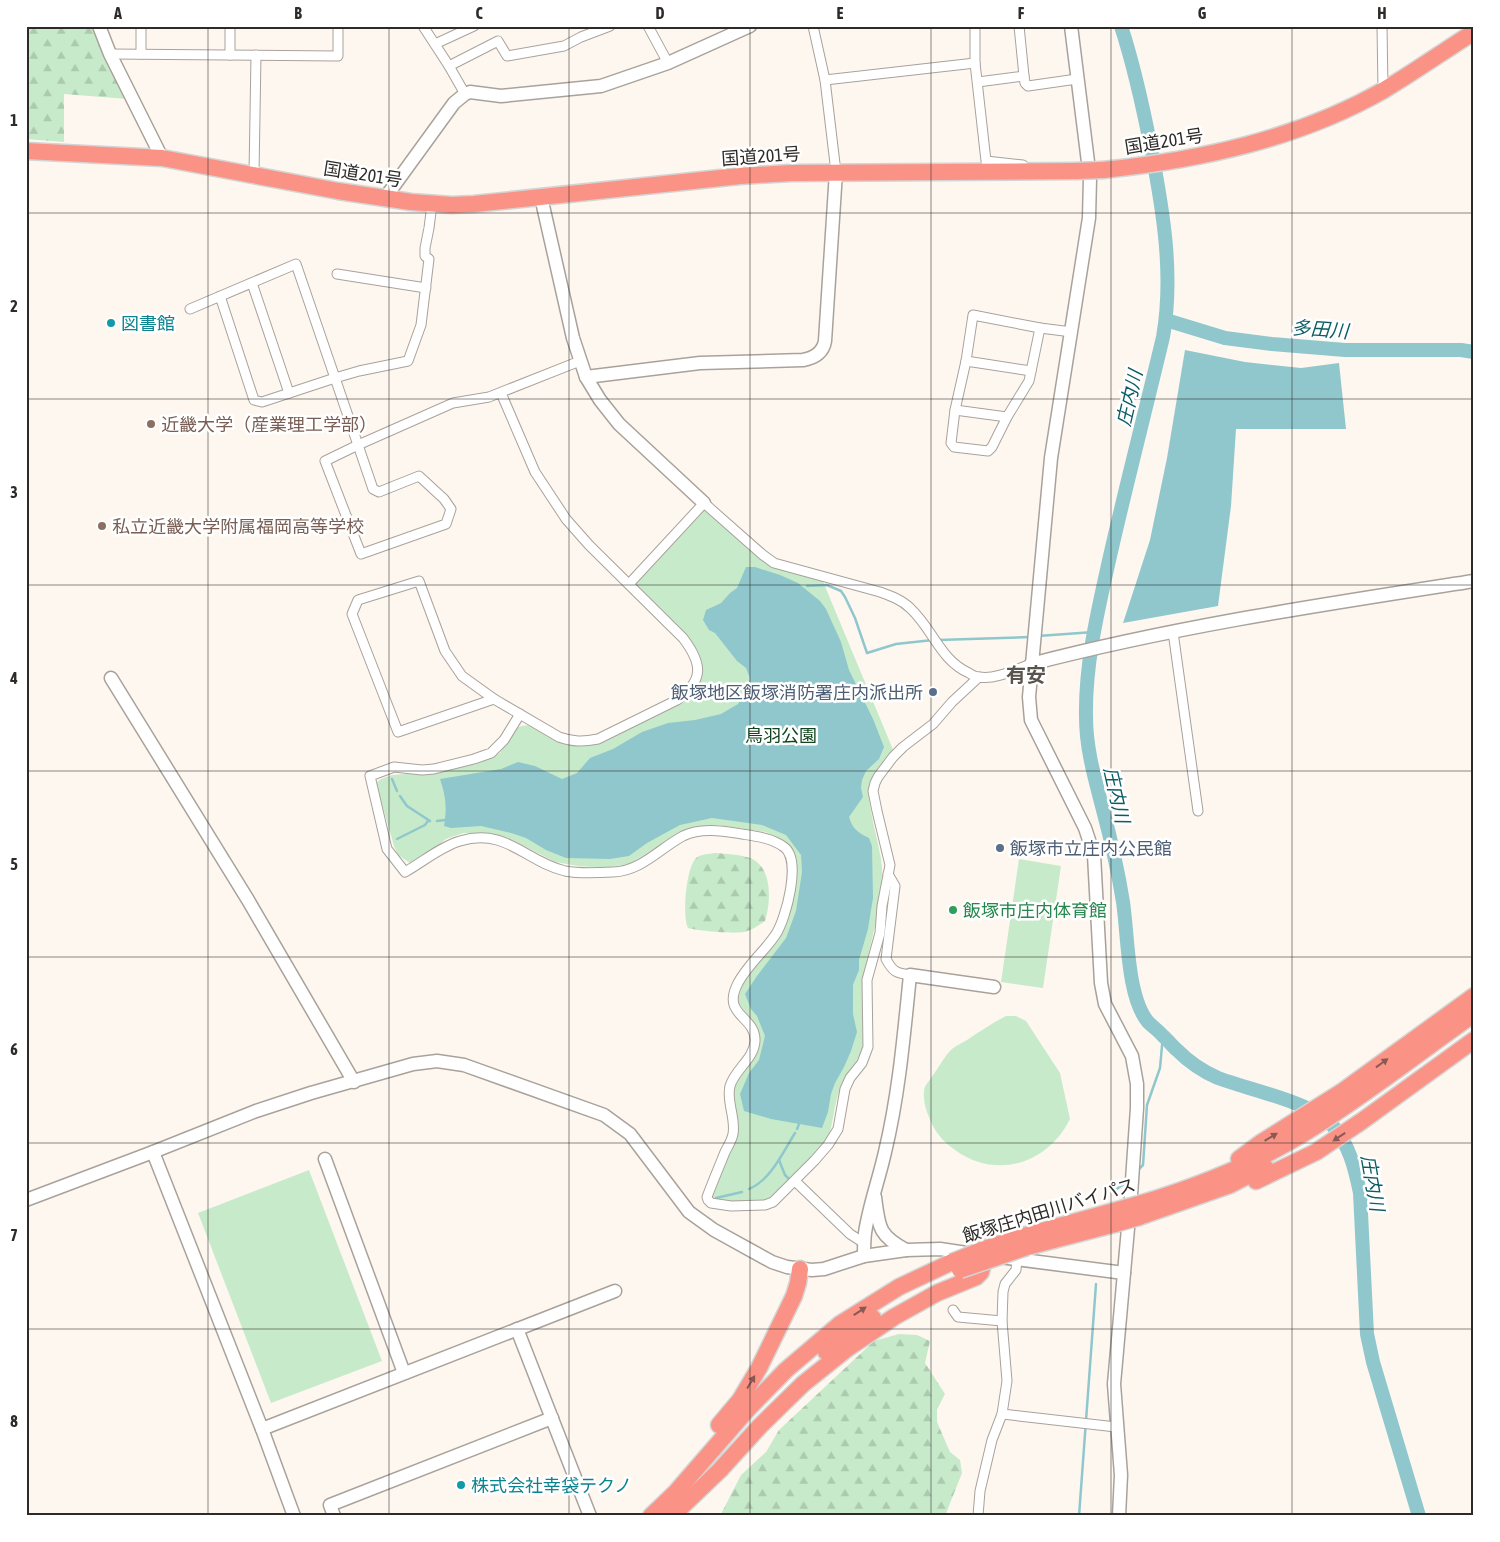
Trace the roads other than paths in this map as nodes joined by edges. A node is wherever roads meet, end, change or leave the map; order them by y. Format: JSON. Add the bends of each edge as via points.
{"nodes":[{"id":1,"x":99,"y":26,"type":"edge"},
{"id":2,"x":141,"y":26,"type":"edge"},
{"id":3,"x":230,"y":26,"type":"edge"},
{"id":4,"x":338,"y":26,"type":"edge"},
{"id":5,"x":423,"y":26,"type":"edge"},
{"id":6,"x":474,"y":26,"type":"edge"},
{"id":7,"x":610,"y":26,"type":"edge"},
{"id":8,"x":648,"y":26,"type":"edge"},
{"id":9,"x":750,"y":26,"type":"edge"},
{"id":10,"x":814,"y":26,"type":"edge"},
{"id":11,"x":975,"y":26,"type":"edge"},
{"id":12,"x":1019,"y":26,"type":"edge"},
{"id":13,"x":1070,"y":26,"type":"edge"},
{"id":14,"x":1382,"y":26,"type":"edge"},
{"id":15,"x":1474,"y":32,"type":"edge"},
{"id":16,"x":435,"y":44,"type":"junction"},
{"id":17,"x":110,"y":54,"type":"junction"},
{"id":18,"x":140,"y":54,"type":"junction"},
{"id":19,"x":230,"y":55,"type":"junction"},
{"id":20,"x":256,"y":55,"type":"junction"},
{"id":21,"x":668,"y":62,"type":"junction"},
{"id":22,"x":975,"y":63,"type":"junction"},
{"id":23,"x":449,"y":66,"type":"junction"},
{"id":24,"x":1024,"y":76,"type":"junction"},
{"id":25,"x":1077,"y":79,"type":"junction"},
{"id":26,"x":826,"y":80,"type":"junction"},
{"id":27,"x":978,"y":82,"type":"junction"},
{"id":28,"x":1384,"y":90,"type":"junction"},
{"id":29,"x":465,"y":94,"type":"junction"},
{"id":30,"x":26,"y":150,"type":"edge"},
{"id":31,"x":162,"y":158,"type":"junction"},
{"id":32,"x":1035,"y":171,"type":"junction"},
{"id":33,"x":836,"y":172,"type":"junction"},
{"id":34,"x":254,"y":174,"type":"junction"},
{"id":35,"x":542,"y":197,"type":"junction"},
{"id":36,"x":385,"y":198,"type":"junction"},
{"id":37,"x":432,"y":204,"type":"junction"},
{"id":38,"x":337,"y":274,"type":"dead end"},
{"id":39,"x":252,"y":283,"type":"junction"},
{"id":40,"x":426,"y":288,"type":"junction"},
{"id":41,"x":220,"y":296,"type":"junction"},
{"id":42,"x":190,"y":309,"type":"dead end"},
{"id":43,"x":1040,"y":328,"type":"junction"},
{"id":44,"x":1072,"y":332,"type":"junction"},
{"id":45,"x":580,"y":361,"type":"junction"},
{"id":46,"x":966,"y":361,"type":"junction"},
{"id":47,"x":1031,"y":371,"type":"junction"},
{"id":48,"x":586,"y":377,"type":"junction"},
{"id":49,"x":335,"y":378,"type":"junction"},
{"id":50,"x":289,"y":393,"type":"junction"},
{"id":51,"x":501,"y":393,"type":"junction"},
{"id":52,"x":955,"y":410,"type":"junction"},
{"id":53,"x":1007,"y":417,"type":"junction"},
{"id":54,"x":358,"y":445,"type":"junction"},
{"id":55,"x":704,"y":502,"type":"junction"},
{"id":56,"x":1474,"y":581,"type":"edge"},
{"id":57,"x":629,"y":584,"type":"junction"},
{"id":58,"x":1173,"y":632,"type":"junction"},
{"id":59,"x":1032,"y":664,"type":"junction"},
{"id":60,"x":979,"y":677,"type":"junction"},
{"id":61,"x":111,"y":678,"type":"dead end"},
{"id":62,"x":494,"y":698,"type":"junction"},
{"id":63,"x":520,"y":714,"type":"junction"},
{"id":64,"x":1198,"y":811,"type":"dead end"},
{"id":65,"x":888,"y":874,"type":"junction"},
{"id":66,"x":910,"y":975,"type":"junction"},
{"id":67,"x":994,"y":987,"type":"dead end"},
{"id":68,"x":1474,"y":996,"type":"edge"},
{"id":69,"x":1474,"y":1014,"type":"edge"},
{"id":70,"x":1474,"y":1026,"type":"edge"},
{"id":71,"x":1463,"y":1034,"type":"edge"},
{"id":72,"x":354,"y":1082,"type":"junction"},
{"id":73,"x":1353,"y":1106,"type":"junction"},
{"id":74,"x":1305,"y":1138,"type":"junction"},
{"id":75,"x":153,"y":1152,"type":"junction"},
{"id":76,"x":324,"y":1159,"type":"dead end"},
{"id":77,"x":795,"y":1181,"type":"junction"},
{"id":78,"x":875,"y":1192,"type":"junction"},
{"id":79,"x":26,"y":1200,"type":"edge"},
{"id":80,"x":1143,"y":1209,"type":"junction"},
{"id":81,"x":864,"y":1243,"type":"junction"},
{"id":82,"x":1021,"y":1248,"type":"junction"},
{"id":83,"x":906,"y":1250,"type":"junction"},
{"id":84,"x":986,"y":1255,"type":"junction"},
{"id":85,"x":864,"y":1256,"type":"junction"},
{"id":86,"x":956,"y":1266,"type":"junction"},
{"id":87,"x":800,"y":1270,"type":"junction"},
{"id":88,"x":1124,"y":1273,"type":"junction"},
{"id":89,"x":615,"y":1291,"type":"dead end"},
{"id":90,"x":953,"y":1310,"type":"dead end"},
{"id":91,"x":1002,"y":1321,"type":"junction"},
{"id":92,"x":517,"y":1329,"type":"junction"},
{"id":93,"x":404,"y":1373,"type":"junction"},
{"id":94,"x":1002,"y":1414,"type":"junction"},
{"id":95,"x":552,"y":1418,"type":"junction"},
{"id":96,"x":1116,"y":1427,"type":"junction"},
{"id":97,"x":262,"y":1429,"type":"junction"},
{"id":98,"x":294,"y":1516,"type":"edge"},
{"id":99,"x":334,"y":1516,"type":"edge"},
{"id":100,"x":590,"y":1516,"type":"edge"},
{"id":101,"x":645,"y":1516,"type":"edge"},
{"id":102,"x":651,"y":1516,"type":"edge"},
{"id":103,"x":671,"y":1516,"type":"edge"},
{"id":104,"x":978,"y":1516,"type":"edge"},
{"id":105,"x":1119,"y":1516,"type":"edge"}],
"edges":[{"from":1,"to":17,"type":"street"},
{"from":2,"to":18,"type":"street"},
{"from":3,"to":19,"type":"street"},
{"from":4,"to":20,"type":"street","via":[[338,56]]},
{"from":5,"to":16,"type":"street"},
{"from":6,"to":16,"type":"street"},
{"from":7,"to":23,"type":"street","via":[[564,46],[507,56],[498,41]]},
{"from":8,"to":21,"type":"street"},
{"from":9,"to":21,"type":"street"},
{"from":10,"to":26,"type":"street"},
{"from":11,"to":22,"type":"street"},
{"from":12,"to":24,"type":"street"},
{"from":13,"to":25,"type":"street"},
{"from":14,"to":28,"type":"street"},
{"from":15,"to":28,"type":"highway","name":"国道201号"},
{"from":16,"to":23,"type":"street"},
{"from":17,"to":18,"type":"street"},
{"from":17,"to":31,"type":"street"},
{"from":18,"to":19,"type":"street"},
{"from":19,"to":20,"type":"street"},
{"from":20,"to":34,"type":"street"},
{"from":21,"to":29,"type":"street","via":[[601,86],[519,95]]},
{"from":22,"to":26,"type":"street"},
{"from":22,"to":27,"type":"street"},
{"from":23,"to":29,"type":"street"},
{"from":24,"to":25,"type":"street","via":[[1028,86]]},
{"from":24,"to":27,"type":"street"},
{"from":25,"to":44,"type":"street","via":[[1090,178],[1088,218]]},
{"from":26,"to":33,"type":"street"},
{"from":27,"to":32,"type":"street","via":[[986,161],[1029,165]]},
{"from":28,"to":32,"type":"highway","name":"国道201号","bridge":true,"via":[[1342,111],[1267,140],[1218,153],[1103,170]]},
{"from":29,"to":36,"type":"street","via":[[454,103]]},
{"from":30,"to":31,"type":"highway","name":"国道201号"},
{"from":31,"to":34,"type":"highway","name":"国道201号"},
{"from":32,"to":33,"type":"highway","name":"国道201号"},
{"from":33,"to":35,"type":"highway","name":"国道201号","via":[[740,176]]},
{"from":33,"to":48,"type":"street","via":[[825,341],[817,355],[802,360],[700,363]]},
{"from":34,"to":36,"type":"highway","name":"国道201号"},
{"from":35,"to":37,"type":"highway","name":"国道201号","via":[[474,204]]},
{"from":35,"to":45,"type":"street"},
{"from":36,"to":37,"type":"highway","name":"国道201号"},
{"from":37,"to":40,"type":"street","via":[[425,248],[425,256],[429,259]]},
{"from":38,"to":40,"type":"street"},
{"from":39,"to":41,"type":"street"},
{"from":39,"to":49,"type":"street","via":[[296,264]]},
{"from":39,"to":50,"type":"street"},
{"from":40,"to":49,"type":"street","via":[[421,325],[408,361]]},
{"from":41,"to":42,"type":"street"},
{"from":41,"to":50,"type":"street","via":[[254,400],[262,402]]},
{"from":43,"to":44,"type":"street"},
{"from":43,"to":46,"type":"street","via":[[973,315]]},
{"from":43,"to":47,"type":"street"},
{"from":44,"to":59,"type":"street","via":[[1051,458]]},
{"from":45,"to":48,"type":"street"},
{"from":45,"to":51,"type":"street"},
{"from":46,"to":47,"type":"street"},
{"from":46,"to":52,"type":"street"},
{"from":47,"to":53,"type":"street","via":[[1029,381]]},
{"from":48,"to":55,"type":"street","via":[[618,424]]},
{"from":49,"to":50,"type":"street"},
{"from":49,"to":54,"type":"street"},
{"from":51,"to":54,"type":"street","via":[[453,403]]},
{"from":51,"to":57,"type":"street","via":[[535,472],[548,493],[589,545]]},
{"from":52,"to":53,"type":"street"},
{"from":52,"to":53,"type":"street","via":[[951,443],[954,447],[988,451]]},
{"from":54,"to":54,"type":"street","via":[[373,489],[379,492],[419,476],[451,509],[446,524],[361,554],[325,461]]},
{"from":55,"to":57,"type":"street"},
{"from":55,"to":60,"type":"street","via":[[774,563],[896,598],[918,617],[948,659]]},
{"from":56,"to":58,"type":"street","via":[[1310,606]]},
{"from":57,"to":63,"type":"street","via":[[683,638],[696,657],[697,674],[688,692],[598,739],[585,742],[559,737]]},
{"from":58,"to":59,"type":"street"},
{"from":58,"to":64,"type":"street"},
{"from":59,"to":60,"type":"street","via":[[998,675]]},
{"from":59,"to":88,"type":"street","via":[[1029,697],[1032,720],[1085,828],[1094,855],[1101,984],[1105,1004],[1132,1056],[1137,1084]]},
{"from":60,"to":65,"type":"street","via":[[933,724],[898,752],[875,783],[877,811],[890,865]]},
{"from":61,"to":72,"type":"street","via":[[248,900]]},
{"from":62,"to":62,"type":"street","via":[[462,676],[444,652],[419,581],[358,600],[352,614],[398,732]]},
{"from":62,"to":63,"type":"street"},
{"from":63,"to":77,"type":"street","via":[[504,740],[490,753],[474,760],[422,770],[394,766],[370,776],[387,849],[404,872],[446,846],[481,837],[520,849],[546,865],[566,871],[594,873],[634,868],[684,836],[710,830],[763,838],[784,847],[792,863],[784,917],[777,933],[738,982],[733,995],[735,1008],[752,1029],[755,1042],[752,1053],[733,1078],[729,1089],[733,1133],[707,1196],[712,1203],[766,1206]]},
{"from":65,"to":66,"type":"street","via":[[895,886],[886,959],[896,973]]},
{"from":65,"to":77,"type":"street","via":[[880,933],[867,980],[868,1047],[845,1089],[838,1129]]},
{"from":66,"to":67,"type":"street"},
{"from":66,"to":78,"type":"street","via":[[890,1131]]},
{"from":73,"to":68,"type":"highway","one_way":true},
{"from":69,"to":71,"type":"highway"},
{"from":70,"to":71,"type":"highway"},
{"from":71,"to":73,"type":"highway"},
{"from":71,"to":73,"type":"highway"},
{"from":72,"to":75,"type":"street","via":[[256,1111]]},
{"from":72,"to":87,"type":"street","via":[[413,1064],[436,1061],[464,1065],[604,1115],[630,1134],[689,1212],[714,1230],[772,1262]]},
{"from":73,"to":74,"type":"highway","one_way":true},
{"from":73,"to":74,"type":"highway"},
{"from":74,"to":80,"type":"highway","name":"飯塚庄内田川バイパス","via":[[1265,1167],[1230,1185]]},
{"from":80,"to":74,"type":"highway","one_way":true,"via":[[1235,1162],[1262,1142]]},
{"from":75,"to":79,"type":"street"},
{"from":75,"to":97,"type":"street"},
{"from":76,"to":93,"type":"street"},
{"from":77,"to":81,"type":"street","via":[[850,1234]]},
{"from":78,"to":81,"type":"street"},
{"from":78,"to":83,"type":"street","via":[[883,1234]]},
{"from":80,"to":82,"type":"highway","name":"飯塚庄内田川バイパス","bridge":true},
{"from":81,"to":85,"type":"street"},
{"from":82,"to":84,"type":"street"},
{"from":82,"to":86,"type":"highway","name":"飯塚庄内田川バイパス","bridge":true,"via":[[987,1248]]},
{"from":82,"to":88,"type":"street"},
{"from":82,"to":91,"type":"street","via":[[1016,1270],[1002,1292]]},
{"from":83,"to":84,"type":"street"},
{"from":83,"to":85,"type":"street"},
{"from":84,"to":103,"type":"highway","via":[[981,1272],[976,1276],[894,1317],[803,1384]]},
{"from":85,"to":87,"type":"street","via":[[824,1269]]},
{"from":102,"to":86,"type":"highway","name":"飯塚庄内田川バイパス","one_way":true,"via":[[786,1370],[840,1324],[899,1286]]},
{"from":86,"to":103,"type":"highway","name":"飯塚庄内田川バイパス","via":[[845,1335],[797,1376],[756,1417]]},
{"from":101,"to":87,"type":"highway","one_way":true,"via":[[740,1400],[794,1296]]},
{"from":88,"to":96,"type":"street","via":[[1114,1384]]},
{"from":89,"to":92,"type":"street"},
{"from":90,"to":91,"type":"street","via":[[958,1317]]},
{"from":91,"to":94,"type":"street","via":[[1006,1381]]},
{"from":92,"to":93,"type":"street"},
{"from":92,"to":95,"type":"street"},
{"from":93,"to":97,"type":"street"},
{"from":94,"to":96,"type":"street"},
{"from":94,"to":104,"type":"street","via":[[992,1440],[980,1491]]},
{"from":95,"to":99,"type":"street","via":[[330,1505]]},
{"from":95,"to":100,"type":"street"},
{"from":96,"to":105,"type":"street","via":[[1121,1475]]},
{"from":97,"to":98,"type":"street"}]}
